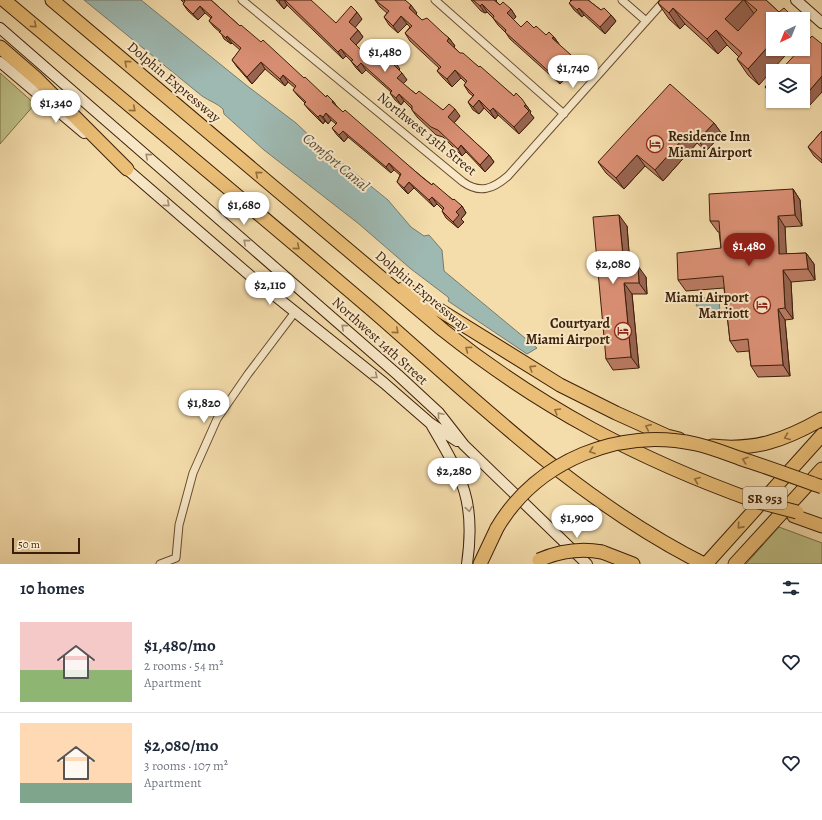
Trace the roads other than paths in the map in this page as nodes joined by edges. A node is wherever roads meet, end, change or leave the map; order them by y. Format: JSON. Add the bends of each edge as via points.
{"nodes":[{"id":1,"x":4,"y":0,"type":"edge"},
{"id":2,"x":52,"y":0,"type":"edge"},
{"id":3,"x":242,"y":0,"type":"edge"},
{"id":4,"x":434,"y":0,"type":"edge"},
{"id":5,"x":622,"y":0,"type":"edge"},
{"id":6,"x":664,"y":0,"type":"edge"},
{"id":7,"x":796,"y":0,"type":"edge"},
{"id":8,"x":646,"y":20,"type":"junction"},
{"id":9,"x":822,"y":23,"type":"edge"},
{"id":10,"x":0,"y":28,"type":"edge"},
{"id":11,"x":0,"y":46,"type":"edge"},
{"id":12,"x":0,"y":62,"type":"edge"},
{"id":13,"x":564,"y":114,"type":"junction"},
{"id":14,"x":127,"y":169,"type":"junction"},
{"id":15,"x":369,"y":267,"type":"junction"},
{"id":16,"x":295,"y":312,"type":"junction"},
{"id":17,"x":822,"y":419,"type":"edge"},
{"id":18,"x":430,"y":423,"type":"junction"},
{"id":19,"x":822,"y":435,"type":"edge"},
{"id":20,"x":464,"y":446,"type":"junction"},
{"id":21,"x":822,"y":469,"type":"edge"},
{"id":22,"x":822,"y":487,"type":"edge"},
{"id":23,"x":796,"y":514,"type":"junction"},
{"id":24,"x":822,"y":519,"type":"edge"},
{"id":25,"x":822,"y":526,"type":"edge"},
{"id":26,"x":177,"y":561,"type":"edge"},
{"id":27,"x":536,"y":562,"type":"edge"},
{"id":28,"x":160,"y":564,"type":"edge"},
{"id":29,"x":467,"y":564,"type":"edge"},
{"id":30,"x":480,"y":564,"type":"edge"},
{"id":31,"x":587,"y":564,"type":"edge"},
{"id":32,"x":633,"y":564,"type":"edge"},
{"id":33,"x":705,"y":564,"type":"edge"},
{"id":34,"x":735,"y":564,"type":"edge"}],
"edges":[{"from":1,"to":33,"type":"highway","one_way":true,"via":[[559,472],[622,518]]},
{"from":15,"to":2,"type":"highway","name":"Dolphin Expressway","one_way":true},
{"from":3,"to":13,"type":"street","name":"Northwest 13th Street","via":[[463,182],[476,189],[487,189],[497,185],[508,176]]},
{"from":4,"to":13,"type":"street"},
{"from":5,"to":8,"type":"street"},
{"from":6,"to":8,"type":"street"},
{"from":7,"to":9,"type":"main road"},
{"from":8,"to":13,"type":"street"},
{"from":20,"to":10,"type":"main road","name":"Northwest 14th Street","one_way":true,"via":[[439,413],[398,375]]},
{"from":11,"to":14,"type":"highway"},
{"from":12,"to":14,"type":"main road","name":"Northwest 14th Street"},
{"from":14,"to":16,"type":"main road","name":"Northwest 14th Street","one_way":true},
{"from":17,"to":15,"type":"highway","one_way":true,"via":[[781,440],[744,447],[707,445],[667,436],[554,382]]},
{"from":23,"to":15,"type":"highway","name":"Dolphin Expressway","one_way":true,"bridge":true,"via":[[692,478],[632,451],[544,403],[462,345]]},
{"from":16,"to":18,"type":"main road","name":"Northwest 14th Street","one_way":true},
{"from":16,"to":26,"type":"street","via":[[217,419],[193,473],[179,525]]},
{"from":18,"to":20,"type":"main road","name":"Northwest 14th Street"},
{"from":18,"to":29,"type":"main road","one_way":true,"via":[[454,464],[466,492],[471,529]]},
{"from":19,"to":33,"type":"highway","number":"SR 953","one_way":true},
{"from":20,"to":31,"type":"main road","name":"Northwest 14th Street"},
{"from":21,"to":34,"type":"highway","number":"SR 953"},
{"from":22,"to":30,"type":"highway","one_way":true,"bridge":true,"via":[[696,444],[662,440],[632,441],[592,450],[552,470],[521,497],[497,528]]},
{"from":23,"to":24,"type":"highway"},
{"from":23,"to":25,"type":"highway"},
{"from":26,"to":28,"type":"street"},
{"from":27,"to":32,"type":"highway","bridge":true,"via":[[558,553],[585,550],[602,552]]}]}
